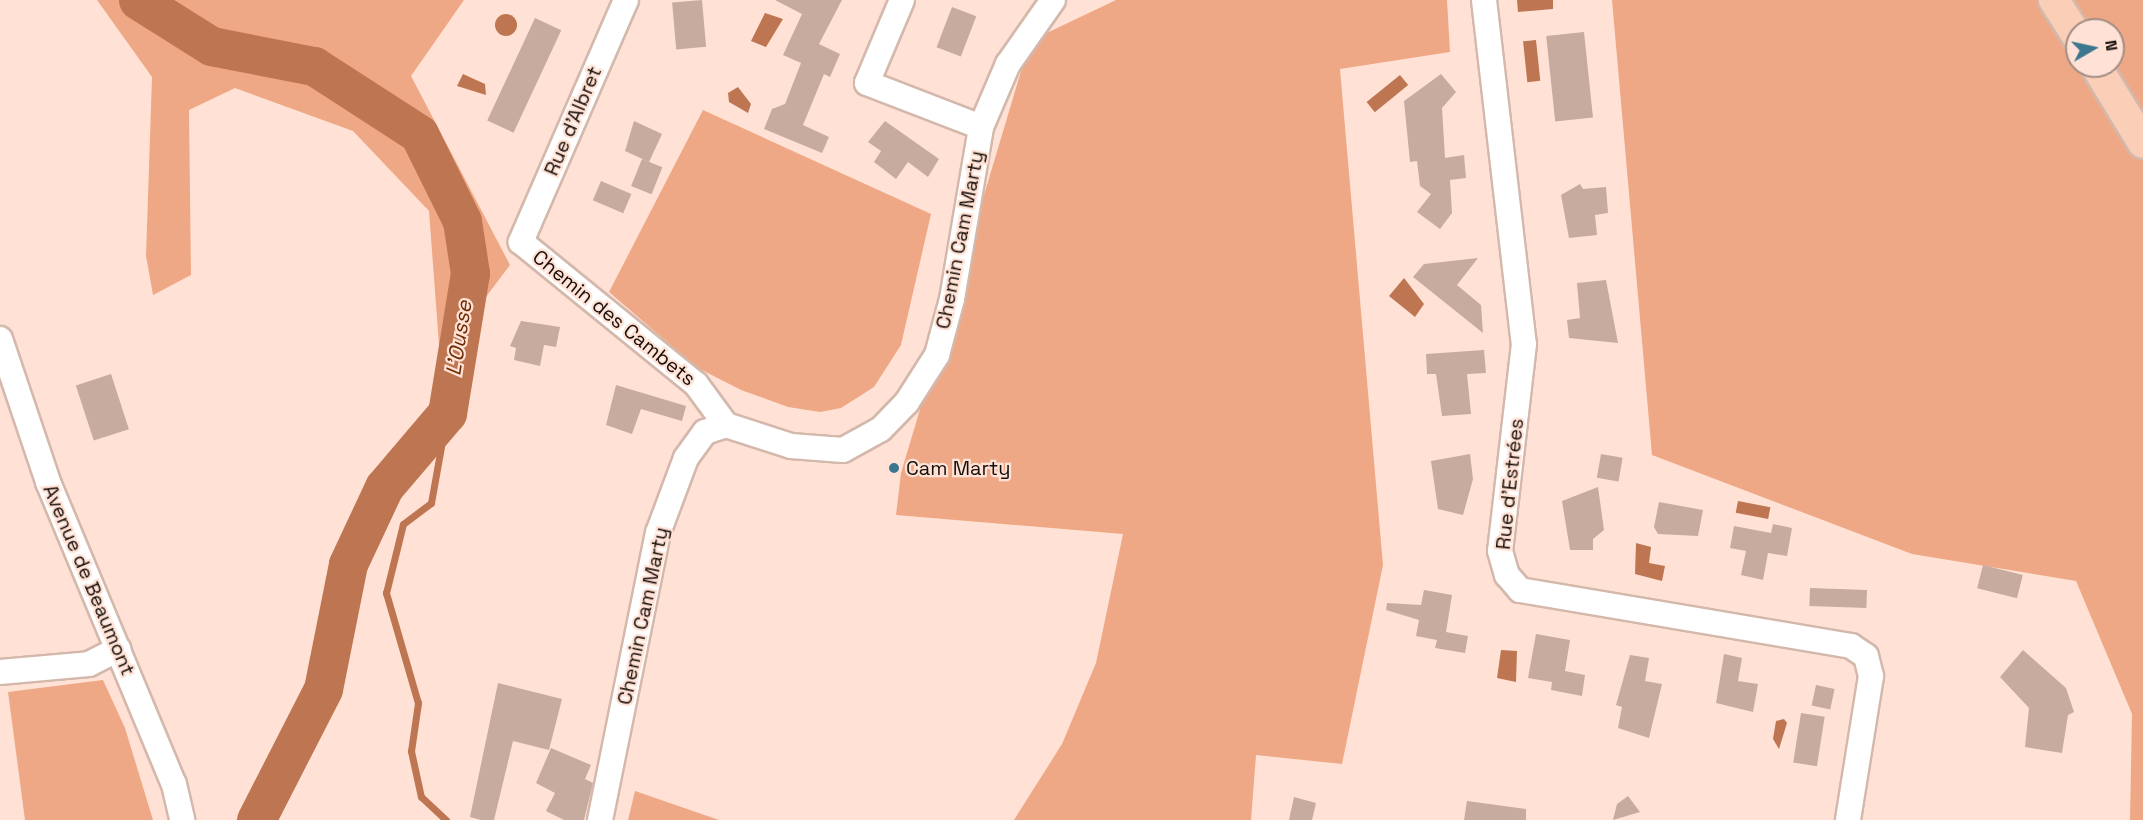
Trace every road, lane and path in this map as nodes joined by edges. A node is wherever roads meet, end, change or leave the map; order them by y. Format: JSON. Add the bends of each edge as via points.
{"nodes":[{"id":1,"x":626,"y":0,"type":"edge"},
{"id":2,"x":902,"y":0,"type":"edge"},
{"id":3,"x":1053,"y":0,"type":"edge"},
{"id":4,"x":1484,"y":0,"type":"edge"},
{"id":5,"x":2054,"y":0,"type":"edge"},
{"id":6,"x":2066,"y":18,"type":"edge"},
{"id":7,"x":2103,"y":78,"type":"edge"},
{"id":8,"x":981,"y":127,"type":"junction"},
{"id":9,"x":2143,"y":143,"type":"edge"},
{"id":10,"x":521,"y":242,"type":"joint"},
{"id":11,"x":0,"y":339,"type":"edge"},
{"id":12,"x":726,"y":425,"type":"junction"},
{"id":13,"x":118,"y":649,"type":"junction"},
{"id":14,"x":0,"y":672,"type":"edge"},
{"id":15,"x":182,"y":820,"type":"edge"},
{"id":16,"x":600,"y":820,"type":"edge"},
{"id":17,"x":1848,"y":820,"type":"edge"}],
"edges":[{"from":1,"to":10,"type":"street","name":"Rue d'Albret"},
{"from":2,"to":8,"type":"street","via":[[867,83]]},
{"from":3,"to":8,"type":"street","name":"Chemin Cam Marty","via":[[1008,64]]},
{"from":4,"to":17,"type":"street","name":"Rue d’Estrées","via":[[1524,344],[1500,551],[1507,575],[1520,590],[1851,646],[1866,656],[1871,676]]},
{"from":5,"to":6,"type":"main road"},
{"from":7,"to":9,"type":"main road"},
{"from":8,"to":12,"type":"street","name":"Chemin Cam Marty","via":[[952,299],[937,355],[907,402],[881,429],[843,450],[790,446]]},
{"from":10,"to":12,"type":"street","name":"Chemin des Cambets","via":[[696,384]]},
{"from":11,"to":13,"type":"street","name":"Avenue de Beaumont","via":[[48,482]]},
{"from":12,"to":16,"type":"street","name":"Chemin Cam Marty","via":[[705,432],[686,458],[658,533]]},
{"from":13,"to":14,"type":"street","via":[[89,664]]},
{"from":13,"to":15,"type":"street","name":"Avenue de Beaumont","via":[[174,784]]}]}
